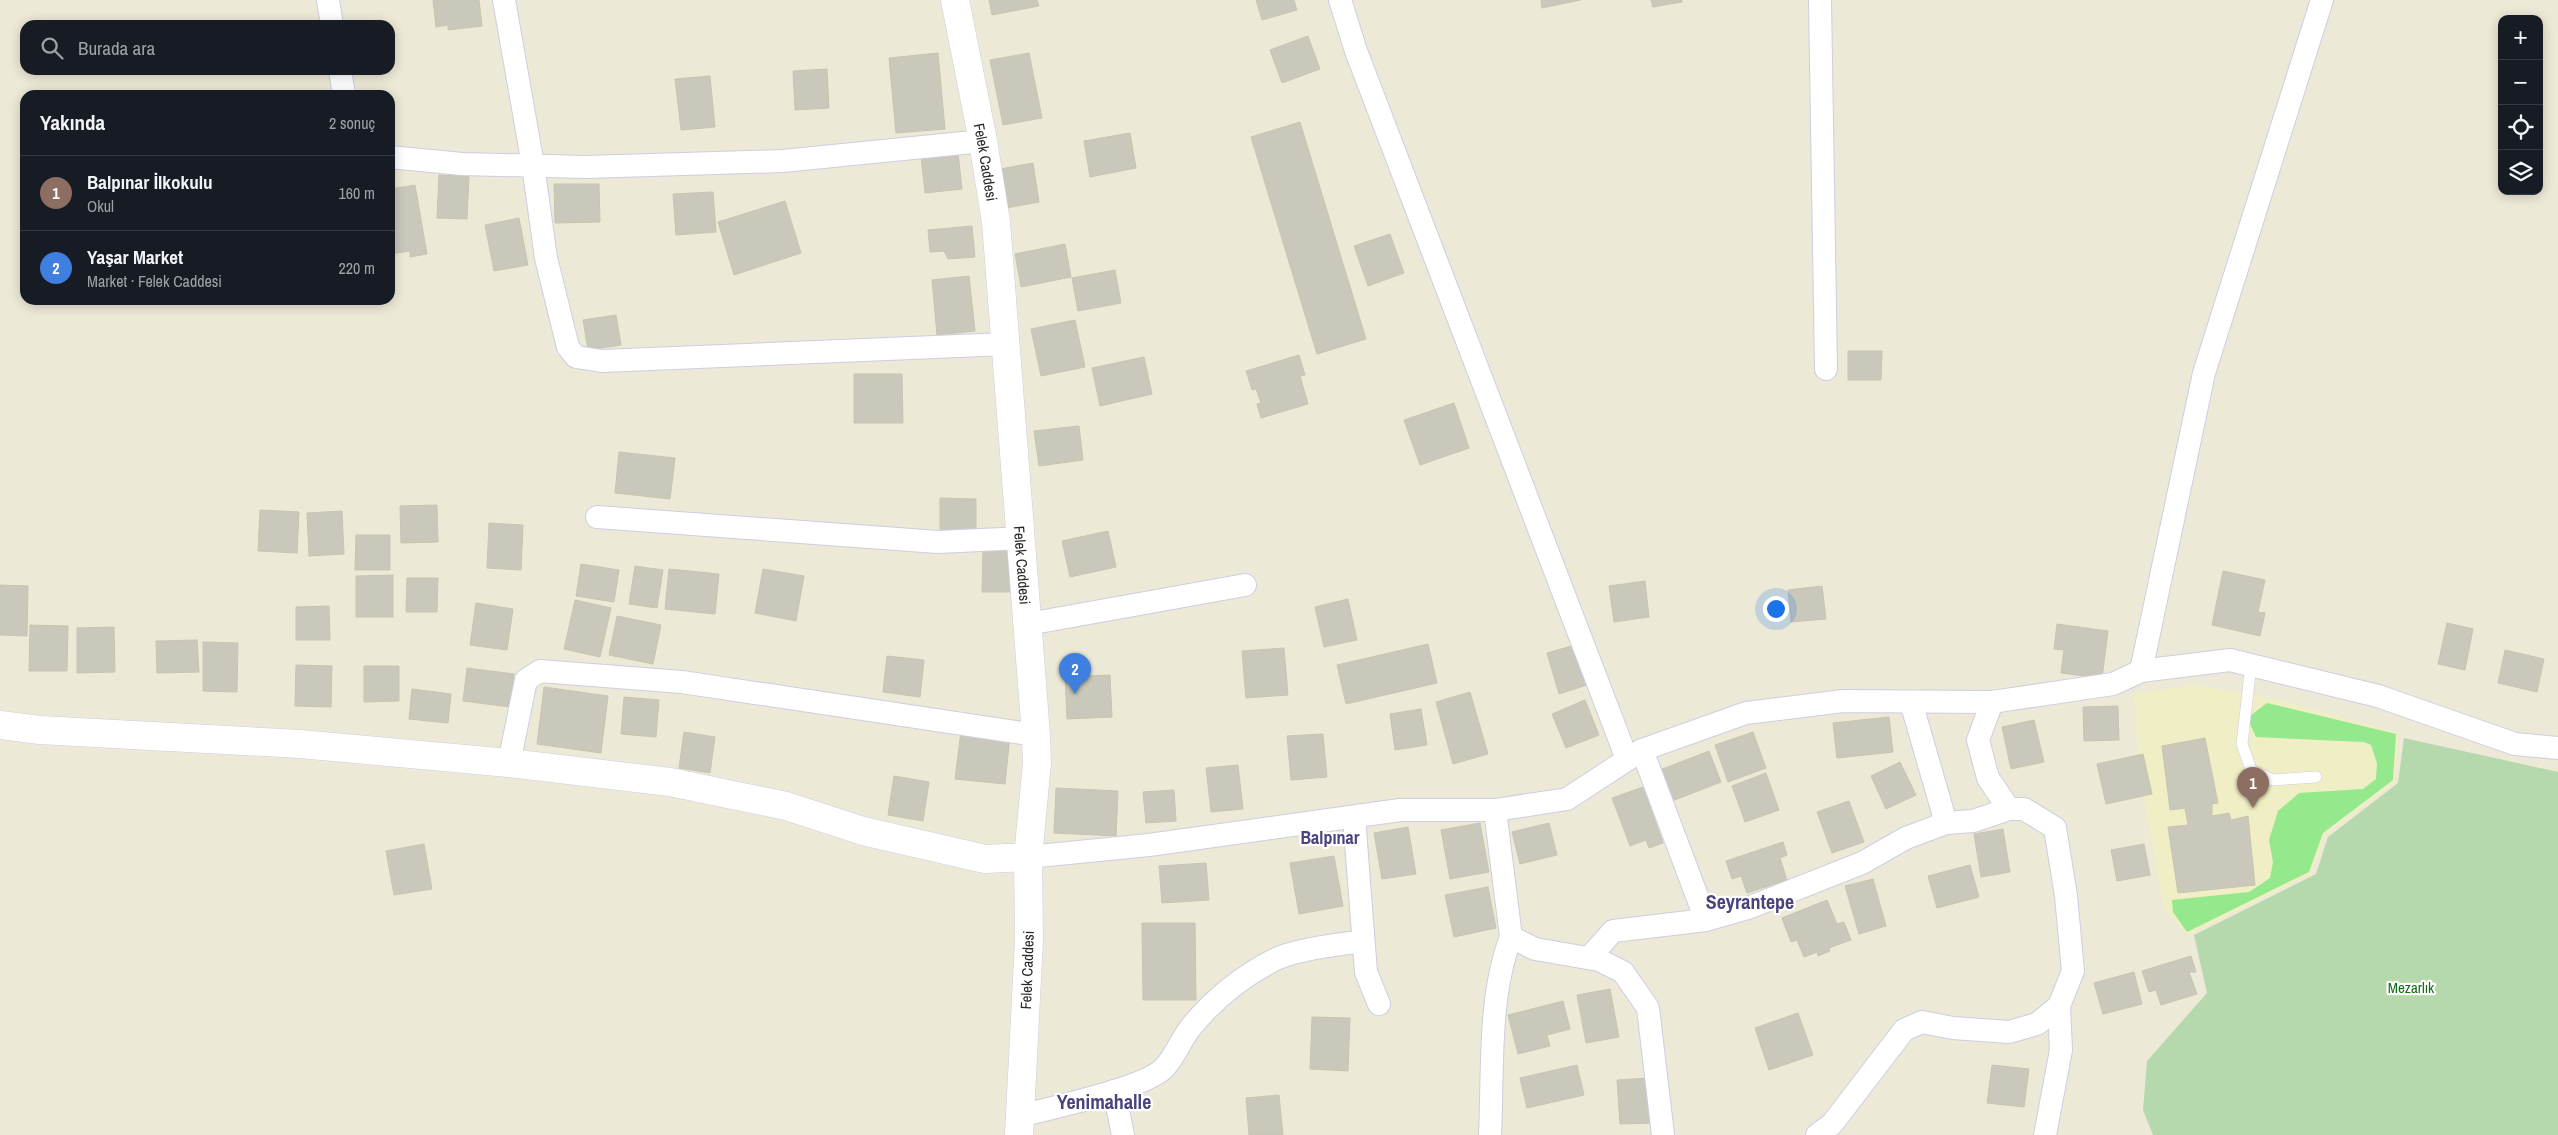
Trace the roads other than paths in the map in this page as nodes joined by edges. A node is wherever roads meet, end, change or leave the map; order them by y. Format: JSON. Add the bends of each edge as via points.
{"nodes":[{"id":1,"x":328,"y":0,"type":"edge"},
{"id":2,"x":504,"y":0,"type":"edge"},
{"id":3,"x":955,"y":0,"type":"edge"},
{"id":4,"x":1340,"y":0,"type":"edge"},
{"id":5,"x":1820,"y":0,"type":"edge"},
{"id":6,"x":2322,"y":0,"type":"edge"},
{"id":7,"x":331,"y":20,"type":"edge"},
{"id":8,"x":341,"y":75,"type":"edge"},
{"id":9,"x":343,"y":90,"type":"edge"},
{"id":10,"x":983,"y":141,"type":"junction"},
{"id":11,"x":395,"y":158,"type":"edge"},
{"id":12,"x":533,"y":165,"type":"junction"},
{"id":13,"x":1006,"y":344,"type":"junction"},
{"id":14,"x":1826,"y":369,"type":"dead end"},
{"id":15,"x":597,"y":517,"type":"dead end"},
{"id":16,"x":1021,"y":538,"type":"junction"},
{"id":17,"x":1245,"y":584,"type":"dead end"},
{"id":18,"x":1028,"y":624,"type":"junction"},
{"id":19,"x":2251,"y":665,"type":"junction"},
{"id":20,"x":2141,"y":671,"type":"junction"},
{"id":21,"x":1911,"y":702,"type":"junction"},
{"id":22,"x":1992,"y":702,"type":"junction"},
{"id":23,"x":0,"y":725,"type":"edge"},
{"id":24,"x":1036,"y":735,"type":"junction"},
{"id":25,"x":2558,"y":748,"type":"edge"},
{"id":26,"x":1635,"y":755,"type":"junction"},
{"id":27,"x":509,"y":763,"type":"junction"},
{"id":28,"x":2316,"y":777,"type":"dead end"},
{"id":29,"x":2009,"y":808,"type":"junction"},
{"id":30,"x":1495,"y":810,"type":"junction"},
{"id":31,"x":1354,"y":817,"type":"junction"},
{"id":32,"x":1946,"y":823,"type":"junction"},
{"id":33,"x":1028,"y":857,"type":"junction"},
{"id":34,"x":1706,"y":920,"type":"junction"},
{"id":35,"x":1510,"y":937,"type":"junction"},
{"id":36,"x":1363,"y":941,"type":"junction"},
{"id":37,"x":1589,"y":958,"type":"junction"},
{"id":38,"x":1379,"y":1004,"type":"dead end"},
{"id":39,"x":2059,"y":1006,"type":"junction"},
{"id":40,"x":1114,"y":1090,"type":"junction"},
{"id":41,"x":1019,"y":1125,"type":"edge"},
{"id":42,"x":1123,"y":1135,"type":"edge"},
{"id":43,"x":1490,"y":1135,"type":"edge"},
{"id":44,"x":1663,"y":1135,"type":"edge"},
{"id":45,"x":1817,"y":1135,"type":"edge"},
{"id":46,"x":2045,"y":1135,"type":"edge"}],
"edges":[{"from":1,"to":7,"type":"street"},
{"from":2,"to":12,"type":"street"},
{"from":3,"to":10,"type":"street","name":"Felek Caddesi"},
{"from":4,"to":26,"type":"street","via":[[1356,51]]},
{"from":5,"to":14,"type":"street"},
{"from":6,"to":20,"type":"street","via":[[2204,373]]},
{"from":8,"to":9,"type":"street"},
{"from":10,"to":12,"type":"street","via":[[783,161],[586,167]]},
{"from":10,"to":13,"type":"street","name":"Felek Caddesi","via":[[996,222]]},
{"from":11,"to":12,"type":"street"},
{"from":12,"to":13,"type":"street","via":[[546,258],[568,347],[576,358],[611,361]]},
{"from":13,"to":16,"type":"street","name":"Felek Caddesi"},
{"from":15,"to":16,"type":"street","via":[[938,542]]},
{"from":16,"to":18,"type":"street","name":"Felek Caddesi"},
{"from":17,"to":18,"type":"street"},
{"from":18,"to":24,"type":"street","name":"Felek Caddesi"},
{"from":19,"to":20,"type":"street","via":[[2230,660]]},
{"from":19,"to":25,"type":"street","via":[[2378,696],[2515,744]]},
{"from":19,"to":28,"type":"lane","via":[[2242,744],[2251,770],[2273,780]]},
{"from":20,"to":22,"type":"street","via":[[2113,684]]},
{"from":21,"to":22,"type":"street"},
{"from":21,"to":26,"type":"street","via":[[1843,701],[1746,713]]},
{"from":21,"to":32,"type":"street"},
{"from":22,"to":29,"type":"street","via":[[1978,740],[1988,778]]},
{"from":23,"to":27,"type":"street","via":[[300,744]]},
{"from":24,"to":27,"type":"street","via":[[682,682],[540,670],[526,680]]},
{"from":24,"to":33,"type":"street","name":"Felek Caddesi","via":[[1037,763]]},
{"from":26,"to":30,"type":"street","via":[[1567,799]]},
{"from":26,"to":34,"type":"street"},
{"from":27,"to":33,"type":"street","via":[[670,782],[786,806],[863,831],[985,859]]},
{"from":29,"to":32,"type":"street","via":[[1973,821]]},
{"from":29,"to":39,"type":"street","via":[[2024,809],[2055,828],[2073,971]]},
{"from":30,"to":31,"type":"street","via":[[1400,810]]},
{"from":30,"to":35,"type":"street"},
{"from":31,"to":33,"type":"street","via":[[1149,845]]},
{"from":31,"to":36,"type":"street"},
{"from":32,"to":34,"type":"street","via":[[1906,838],[1862,862],[1748,908]]},
{"from":33,"to":41,"type":"street","name":"Felek Caddesi","via":[[1029,939]]},
{"from":34,"to":37,"type":"street","via":[[1613,931]]},
{"from":35,"to":37,"type":"street","via":[[1536,949]]},
{"from":35,"to":43,"type":"street","via":[[1502,960],[1495,1011]]},
{"from":36,"to":38,"type":"street","via":[[1366,972]]},
{"from":36,"to":40,"type":"street","via":[[1275,959],[1215,1001],[1190,1028],[1164,1069],[1145,1080]]},
{"from":37,"to":44,"type":"street","via":[[1623,972],[1648,1008]]},
{"from":39,"to":45,"type":"street","via":[[2037,1024],[2009,1032],[1922,1022],[1904,1030],[1832,1124]]},
{"from":39,"to":46,"type":"street","via":[[2061,1050]]},
{"from":40,"to":41,"type":"street"},
{"from":40,"to":42,"type":"street"}]}
